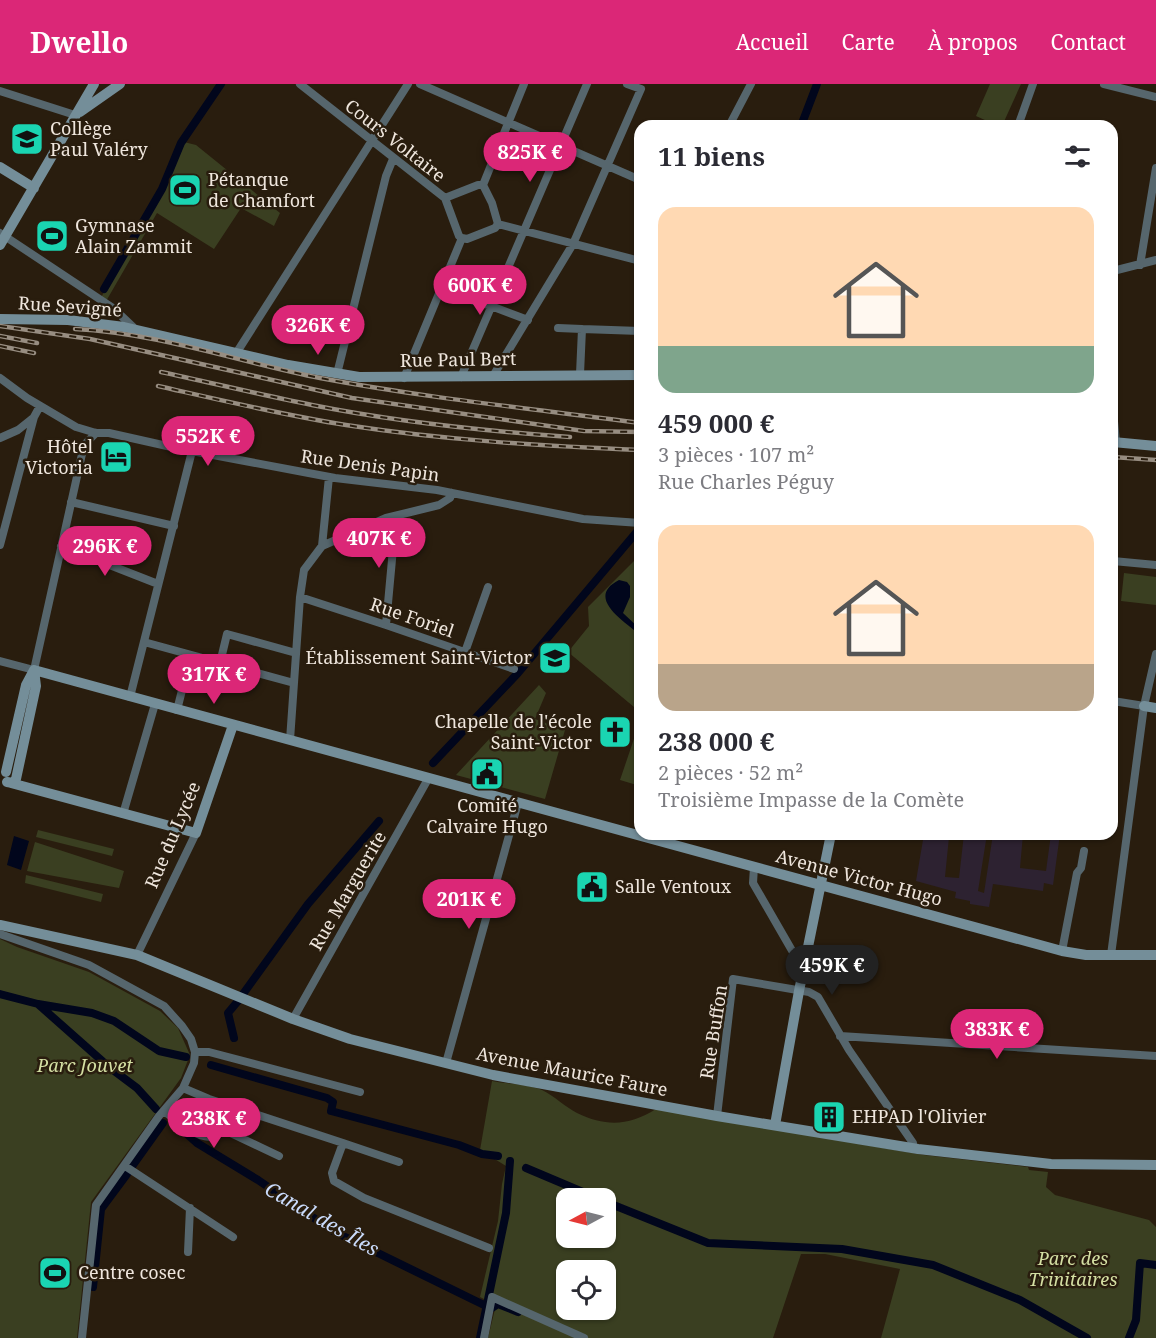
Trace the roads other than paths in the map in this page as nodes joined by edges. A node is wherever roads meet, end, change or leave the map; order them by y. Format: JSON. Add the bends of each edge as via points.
{"nodes":[{"id":1,"x":94,"y":84,"type":"edge"},
{"id":2,"x":120,"y":84,"type":"edge"},
{"id":3,"x":300,"y":84,"type":"edge"},
{"id":4,"x":408,"y":84,"type":"edge"},
{"id":5,"x":420,"y":84,"type":"edge"},
{"id":6,"x":524,"y":84,"type":"edge"},
{"id":7,"x":587,"y":84,"type":"edge"},
{"id":8,"x":627,"y":84,"type":"edge"},
{"id":9,"x":752,"y":84,"type":"edge"},
{"id":10,"x":1033,"y":84,"type":"edge"},
{"id":11,"x":1104,"y":84,"type":"edge"},
{"id":12,"x":0,"y":91,"type":"edge"},
{"id":13,"x":1156,"y":97,"type":"edge"},
{"id":14,"x":75,"y":115,"type":"junction"},
{"id":15,"x":732,"y":120,"type":"edge"},
{"id":16,"x":1020,"y":120,"type":"edge"},
{"id":17,"x":508,"y":122,"type":"junction"},
{"id":18,"x":370,"y":141,"type":"junction"},
{"id":19,"x":560,"y":145,"type":"junction"},
{"id":20,"x":393,"y":159,"type":"junction"},
{"id":21,"x":607,"y":166,"type":"junction"},
{"id":22,"x":0,"y":167,"type":"edge"},
{"id":23,"x":1156,"y":168,"type":"edge"},
{"id":24,"x":634,"y":177,"type":"edge"},
{"id":25,"x":483,"y":185,"type":"junction"},
{"id":26,"x":34,"y":188,"type":"junction"},
{"id":27,"x":444,"y":198,"type":"junction"},
{"id":28,"x":498,"y":224,"type":"junction"},
{"id":29,"x":522,"y":231,"type":"junction"},
{"id":30,"x":2,"y":238,"type":"edge"},
{"id":31,"x":462,"y":238,"type":"junction"},
{"id":32,"x":573,"y":244,"type":"junction"},
{"id":33,"x":634,"y":259,"type":"edge"},
{"id":34,"x":1156,"y":260,"type":"edge"},
{"id":35,"x":1140,"y":265,"type":"junction"},
{"id":36,"x":1118,"y":270,"type":"edge"},
{"id":37,"x":440,"y":291,"type":"junction"},
{"id":38,"x":491,"y":306,"type":"junction"},
{"id":39,"x":0,"y":319,"type":"edge"},
{"id":40,"x":528,"y":320,"type":"junction"},
{"id":41,"x":558,"y":328,"type":"dead end"},
{"id":42,"x":582,"y":328,"type":"junction"},
{"id":43,"x":138,"y":330,"type":"junction"},
{"id":44,"x":634,"y":331,"type":"edge"},
{"id":45,"x":237,"y":352,"type":"junction"},
{"id":46,"x":338,"y":374,"type":"junction"},
{"id":47,"x":580,"y":374,"type":"junction"},
{"id":48,"x":634,"y":375,"type":"edge"},
{"id":49,"x":493,"y":376,"type":"junction"},
{"id":50,"x":462,"y":377,"type":"junction"},
{"id":51,"x":0,"y":378,"type":"edge"},
{"id":52,"x":404,"y":378,"type":"junction"},
{"id":53,"x":40,"y":406,"type":"junction"},
{"id":54,"x":34,"y":417,"type":"junction"},
{"id":55,"x":76,"y":427,"type":"junction"},
{"id":56,"x":96,"y":433,"type":"junction"},
{"id":57,"x":0,"y":438,"type":"edge"},
{"id":58,"x":1118,"y":442,"type":"edge"},
{"id":59,"x":84,"y":445,"type":"junction"},
{"id":60,"x":1156,"y":446,"type":"edge"},
{"id":61,"x":192,"y":451,"type":"junction"},
{"id":62,"x":329,"y":477,"type":"junction"},
{"id":63,"x":452,"y":493,"type":"junction"},
{"id":64,"x":71,"y":502,"type":"junction"},
{"id":65,"x":4,"y":514,"type":"edge"},
{"id":66,"x":396,"y":516,"type":"junction"},
{"id":67,"x":634,"y":523,"type":"edge"},
{"id":68,"x":174,"y":526,"type":"junction"},
{"id":69,"x":0,"y":545,"type":"edge"},
{"id":70,"x":61,"y":546,"type":"junction"},
{"id":71,"x":322,"y":546,"type":"junction"},
{"id":72,"x":1118,"y":561,"type":"edge"},
{"id":73,"x":1156,"y":565,"type":"edge"},
{"id":74,"x":159,"y":584,"type":"junction"},
{"id":75,"x":489,"y":587,"type":"dead end"},
{"id":76,"x":300,"y":597,"type":"junction"},
{"id":77,"x":386,"y":625,"type":"junction"},
{"id":78,"x":144,"y":642,"type":"junction"},
{"id":79,"x":465,"y":652,"type":"junction"},
{"id":80,"x":296,"y":653,"type":"junction"},
{"id":81,"x":1156,"y":654,"type":"edge"},
{"id":82,"x":191,"y":655,"type":"junction"},
{"id":83,"x":0,"y":661,"type":"edge"},
{"id":84,"x":220,"y":663,"type":"junction"},
{"id":85,"x":514,"y":669,"type":"dead end"},
{"id":86,"x":34,"y":670,"type":"junction"},
{"id":87,"x":294,"y":683,"type":"junction"},
{"id":88,"x":130,"y":697,"type":"junction"},
{"id":89,"x":1118,"y":702,"type":"edge"},
{"id":90,"x":155,"y":704,"type":"junction"},
{"id":91,"x":1144,"y":706,"type":"junction"},
{"id":92,"x":1156,"y":708,"type":"edge"},
{"id":93,"x":177,"y":710,"type":"junction"},
{"id":94,"x":233,"y":725,"type":"junction"},
{"id":95,"x":290,"y":740,"type":"junction"},
{"id":96,"x":6,"y":777,"type":"edge"},
{"id":97,"x":428,"y":778,"type":"junction"},
{"id":98,"x":518,"y":803,"type":"junction"},
{"id":99,"x":123,"y":814,"type":"junction"},
{"id":100,"x":196,"y":833,"type":"junction"},
{"id":101,"x":634,"y":834,"type":"edge"},
{"id":102,"x":654,"y":840,"type":"edge"},
{"id":103,"x":830,"y":840,"type":"edge"},
{"id":104,"x":1084,"y":851,"type":"dead end"},
{"id":105,"x":754,"y":867,"type":"junction"},
{"id":106,"x":820,"y":885,"type":"junction"},
{"id":107,"x":0,"y":925,"type":"edge"},
{"id":108,"x":0,"y":934,"type":"edge"},
{"id":109,"x":1062,"y":951,"type":"junction"},
{"id":110,"x":137,"y":954,"type":"junction"},
{"id":111,"x":1111,"y":955,"type":"junction"},
{"id":112,"x":1156,"y":955,"type":"edge"},
{"id":113,"x":806,"y":959,"type":"junction"},
{"id":114,"x":799,"y":991,"type":"junction"},
{"id":115,"x":293,"y":1018,"type":"junction"},
{"id":116,"x":840,"y":1036,"type":"junction"},
{"id":117,"x":195,"y":1052,"type":"junction"},
{"id":118,"x":1156,"y":1056,"type":"edge"},
{"id":119,"x":446,"y":1063,"type":"junction"},
{"id":120,"x":183,"y":1088,"type":"junction"},
{"id":121,"x":360,"y":1092,"type":"dead end"},
{"id":122,"x":164,"y":1111,"type":"junction"},
{"id":123,"x":717,"y":1116,"type":"junction"},
{"id":124,"x":775,"y":1125,"type":"junction"},
{"id":125,"x":343,"y":1143,"type":"junction"},
{"id":126,"x":913,"y":1148,"type":"junction"},
{"id":127,"x":279,"y":1156,"type":"dead end"},
{"id":128,"x":399,"y":1162,"type":"dead end"},
{"id":129,"x":1156,"y":1165,"type":"edge"},
{"id":130,"x":125,"y":1166,"type":"junction"},
{"id":131,"x":190,"y":1208,"type":"junction"},
{"id":132,"x":233,"y":1237,"type":"dead end"},
{"id":133,"x":489,"y":1248,"type":"dead end"},
{"id":134,"x":188,"y":1252,"type":"dead end"},
{"id":135,"x":83,"y":1337,"type":"edge"},
{"id":136,"x":484,"y":1338,"type":"edge"},
{"id":137,"x":584,"y":1338,"type":"edge"}],
"edges":[{"from":1,"to":14,"type":"street"},
{"from":2,"to":14,"type":"street"},
{"from":3,"to":18,"type":"street","name":"Cours Voltaire"},
{"from":4,"to":18,"type":"street"},
{"from":5,"to":17,"type":"street"},
{"from":6,"to":17,"type":"street"},
{"from":7,"to":19,"type":"street"},
{"from":8,"to":21,"type":"street","via":[[641,90]]},
{"from":9,"to":15,"type":"street"},
{"from":10,"to":16,"type":"street"},
{"from":11,"to":13,"type":"street"},
{"from":12,"to":14,"type":"street"},
{"from":14,"to":26,"type":"street"},
{"from":17,"to":19,"type":"street"},
{"from":17,"to":25,"type":"street"},
{"from":18,"to":20,"type":"street","name":"Cours Voltaire"},
{"from":18,"to":45,"type":"street"},
{"from":19,"to":21,"type":"street"},
{"from":19,"to":29,"type":"street"},
{"from":20,"to":27,"type":"street","name":"Cours Voltaire"},
{"from":20,"to":46,"type":"street"},
{"from":21,"to":24,"type":"street"},
{"from":21,"to":32,"type":"street"},
{"from":22,"to":26,"type":"street"},
{"from":23,"to":35,"type":"street"},
{"from":25,"to":27,"type":"street"},
{"from":25,"to":28,"type":"street"},
{"from":26,"to":30,"type":"street"},
{"from":27,"to":31,"type":"street"},
{"from":28,"to":29,"type":"street"},
{"from":28,"to":31,"type":"street"},
{"from":29,"to":32,"type":"street"},
{"from":29,"to":38,"type":"street"},
{"from":30,"to":43,"type":"street","via":[[113,308]]},
{"from":31,"to":37,"type":"street"},
{"from":32,"to":33,"type":"street"},
{"from":32,"to":40,"type":"street"},
{"from":34,"to":35,"type":"street"},
{"from":35,"to":36,"type":"street"},
{"from":37,"to":38,"type":"street"},
{"from":37,"to":52,"type":"street"},
{"from":38,"to":40,"type":"street"},
{"from":38,"to":50,"type":"street"},
{"from":39,"to":43,"type":"street","name":"Rue Sevigné","via":[[68,320]]},
{"from":40,"to":49,"type":"street"},
{"from":41,"to":42,"type":"street"},
{"from":42,"to":44,"type":"street"},
{"from":42,"to":47,"type":"street"},
{"from":43,"to":45,"type":"street","name":"Rue Paul Bert"},
{"from":45,"to":46,"type":"street","name":"Rue Paul Bert"},
{"from":46,"to":52,"type":"street","name":"Rue Paul Bert"},
{"from":47,"to":48,"type":"street","name":"Rue Paul Bert"},
{"from":47,"to":49,"type":"street","name":"Rue Paul Bert"},
{"from":49,"to":50,"type":"street","name":"Rue Paul Bert"},
{"from":50,"to":52,"type":"street","name":"Rue Paul Bert"},
{"from":51,"to":53,"type":"street","name":"Rue Denis Papin"},
{"from":53,"to":54,"type":"street"},
{"from":53,"to":55,"type":"street","name":"Rue Denis Papin"},
{"from":54,"to":57,"type":"street"},
{"from":54,"to":65,"type":"street"},
{"from":55,"to":56,"type":"street","name":"Rue Denis Papin"},
{"from":55,"to":59,"type":"street"},
{"from":56,"to":59,"type":"street"},
{"from":56,"to":61,"type":"street","name":"Rue Denis Papin"},
{"from":58,"to":60,"type":"street"},
{"from":59,"to":64,"type":"street"},
{"from":61,"to":62,"type":"street","name":"Rue Denis Papin"},
{"from":61,"to":68,"type":"street"},
{"from":62,"to":63,"type":"street","name":"Rue Denis Papin"},
{"from":62,"to":71,"type":"street"},
{"from":63,"to":66,"type":"street","via":[[439,505]]},
{"from":63,"to":67,"type":"street","name":"Rue Denis Papin","via":[[582,519]]},
{"from":64,"to":68,"type":"street"},
{"from":64,"to":70,"type":"street"},
{"from":65,"to":69,"type":"street"},
{"from":66,"to":71,"type":"street"},
{"from":66,"to":77,"type":"street"},
{"from":68,"to":74,"type":"street"},
{"from":70,"to":74,"type":"street"},
{"from":70,"to":86,"type":"street"},
{"from":71,"to":76,"type":"street","via":[[304,570]]},
{"from":72,"to":73,"type":"street"},
{"from":74,"to":78,"type":"street"},
{"from":75,"to":79,"type":"street"},
{"from":76,"to":77,"type":"street","name":"Rue Foriel"},
{"from":76,"to":80,"type":"street"},
{"from":77,"to":79,"type":"street","name":"Rue Foriel"},
{"from":78,"to":82,"type":"street"},
{"from":78,"to":88,"type":"street"},
{"from":79,"to":85,"type":"street","name":"Rue Foriel"},
{"from":80,"to":84,"type":"street","via":[[227,634]]},
{"from":80,"to":87,"type":"street"},
{"from":81,"to":91,"type":"street"},
{"from":82,"to":84,"type":"street"},
{"from":82,"to":93,"type":"street"},
{"from":83,"to":86,"type":"street","name":"Avenue Victor Hugo"},
{"from":84,"to":87,"type":"street"},
{"from":86,"to":88,"type":"street","name":"Avenue Victor Hugo"},
{"from":86,"to":96,"type":"street","via":[[36,686]]},
{"from":87,"to":95,"type":"street"},
{"from":88,"to":90,"type":"street","name":"Avenue Victor Hugo"},
{"from":89,"to":91,"type":"street"},
{"from":90,"to":93,"type":"street","name":"Avenue Victor Hugo"},
{"from":90,"to":99,"type":"street"},
{"from":91,"to":92,"type":"street"},
{"from":91,"to":111,"type":"street"},
{"from":93,"to":94,"type":"street","name":"Avenue Victor Hugo"},
{"from":94,"to":95,"type":"street","name":"Avenue Victor Hugo"},
{"from":94,"to":100,"type":"street","name":"Rue du Lycée"},
{"from":95,"to":97,"type":"street","name":"Avenue Victor Hugo"},
{"from":96,"to":99,"type":"street"},
{"from":97,"to":98,"type":"street","name":"Avenue Victor Hugo"},
{"from":97,"to":115,"type":"street","name":"Rue Marguerite"},
{"from":98,"to":101,"type":"street","name":"Avenue Victor Hugo"},
{"from":98,"to":119,"type":"street"},
{"from":99,"to":100,"type":"street"},
{"from":100,"to":110,"type":"street","name":"Rue du Lycée"},
{"from":102,"to":105,"type":"street","name":"Avenue Victor Hugo"},
{"from":103,"to":106,"type":"street"},
{"from":104,"to":109,"type":"street"},
{"from":105,"to":106,"type":"street","name":"Avenue Victor Hugo"},
{"from":105,"to":113,"type":"street","via":[[753,883],[794,954]]},
{"from":106,"to":109,"type":"street","name":"Avenue Victor Hugo"},
{"from":106,"to":113,"type":"street"},
{"from":107,"to":110,"type":"street","name":"Avenue Maurice Faure"},
{"from":108,"to":117,"type":"street","via":[[89,965],[164,1006],[191,1039]]},
{"from":109,"to":111,"type":"street","name":"Avenue Victor Hugo"},
{"from":110,"to":115,"type":"street","name":"Avenue Maurice Faure"},
{"from":111,"to":112,"type":"street","name":"Avenue Victor Hugo"},
{"from":113,"to":114,"type":"street"},
{"from":114,"to":116,"type":"street","via":[[818,997]]},
{"from":114,"to":123,"type":"street","name":"Rue Buffon","via":[[734,979]]},
{"from":114,"to":124,"type":"street"},
{"from":115,"to":119,"type":"street","name":"Avenue Maurice Faure","via":[[350,1039]]},
{"from":116,"to":118,"type":"street"},
{"from":116,"to":126,"type":"street"},
{"from":117,"to":120,"type":"street"},
{"from":117,"to":121,"type":"street","via":[[209,1052]]},
{"from":119,"to":123,"type":"street","name":"Avenue Maurice Faure"},
{"from":120,"to":122,"type":"street"},
{"from":120,"to":125,"type":"street"},
{"from":122,"to":127,"type":"street","via":[[202,1136],[210,1137],[222,1129]]},
{"from":122,"to":130,"type":"street"},
{"from":123,"to":124,"type":"street","name":"Avenue Maurice Faure"},
{"from":124,"to":126,"type":"street","name":"Avenue Maurice Faure"},
{"from":125,"to":128,"type":"street"},
{"from":125,"to":133,"type":"street","via":[[332,1173],[334,1181],[364,1198]]},
{"from":126,"to":129,"type":"street","name":"Avenue Maurice Faure","via":[[1051,1164]]},
{"from":130,"to":131,"type":"street"},
{"from":130,"to":135,"type":"street","via":[[96,1204]]},
{"from":131,"to":132,"type":"street"},
{"from":131,"to":134,"type":"street"},
{"from":136,"to":137,"type":"street","via":[[492,1297]]}]}
